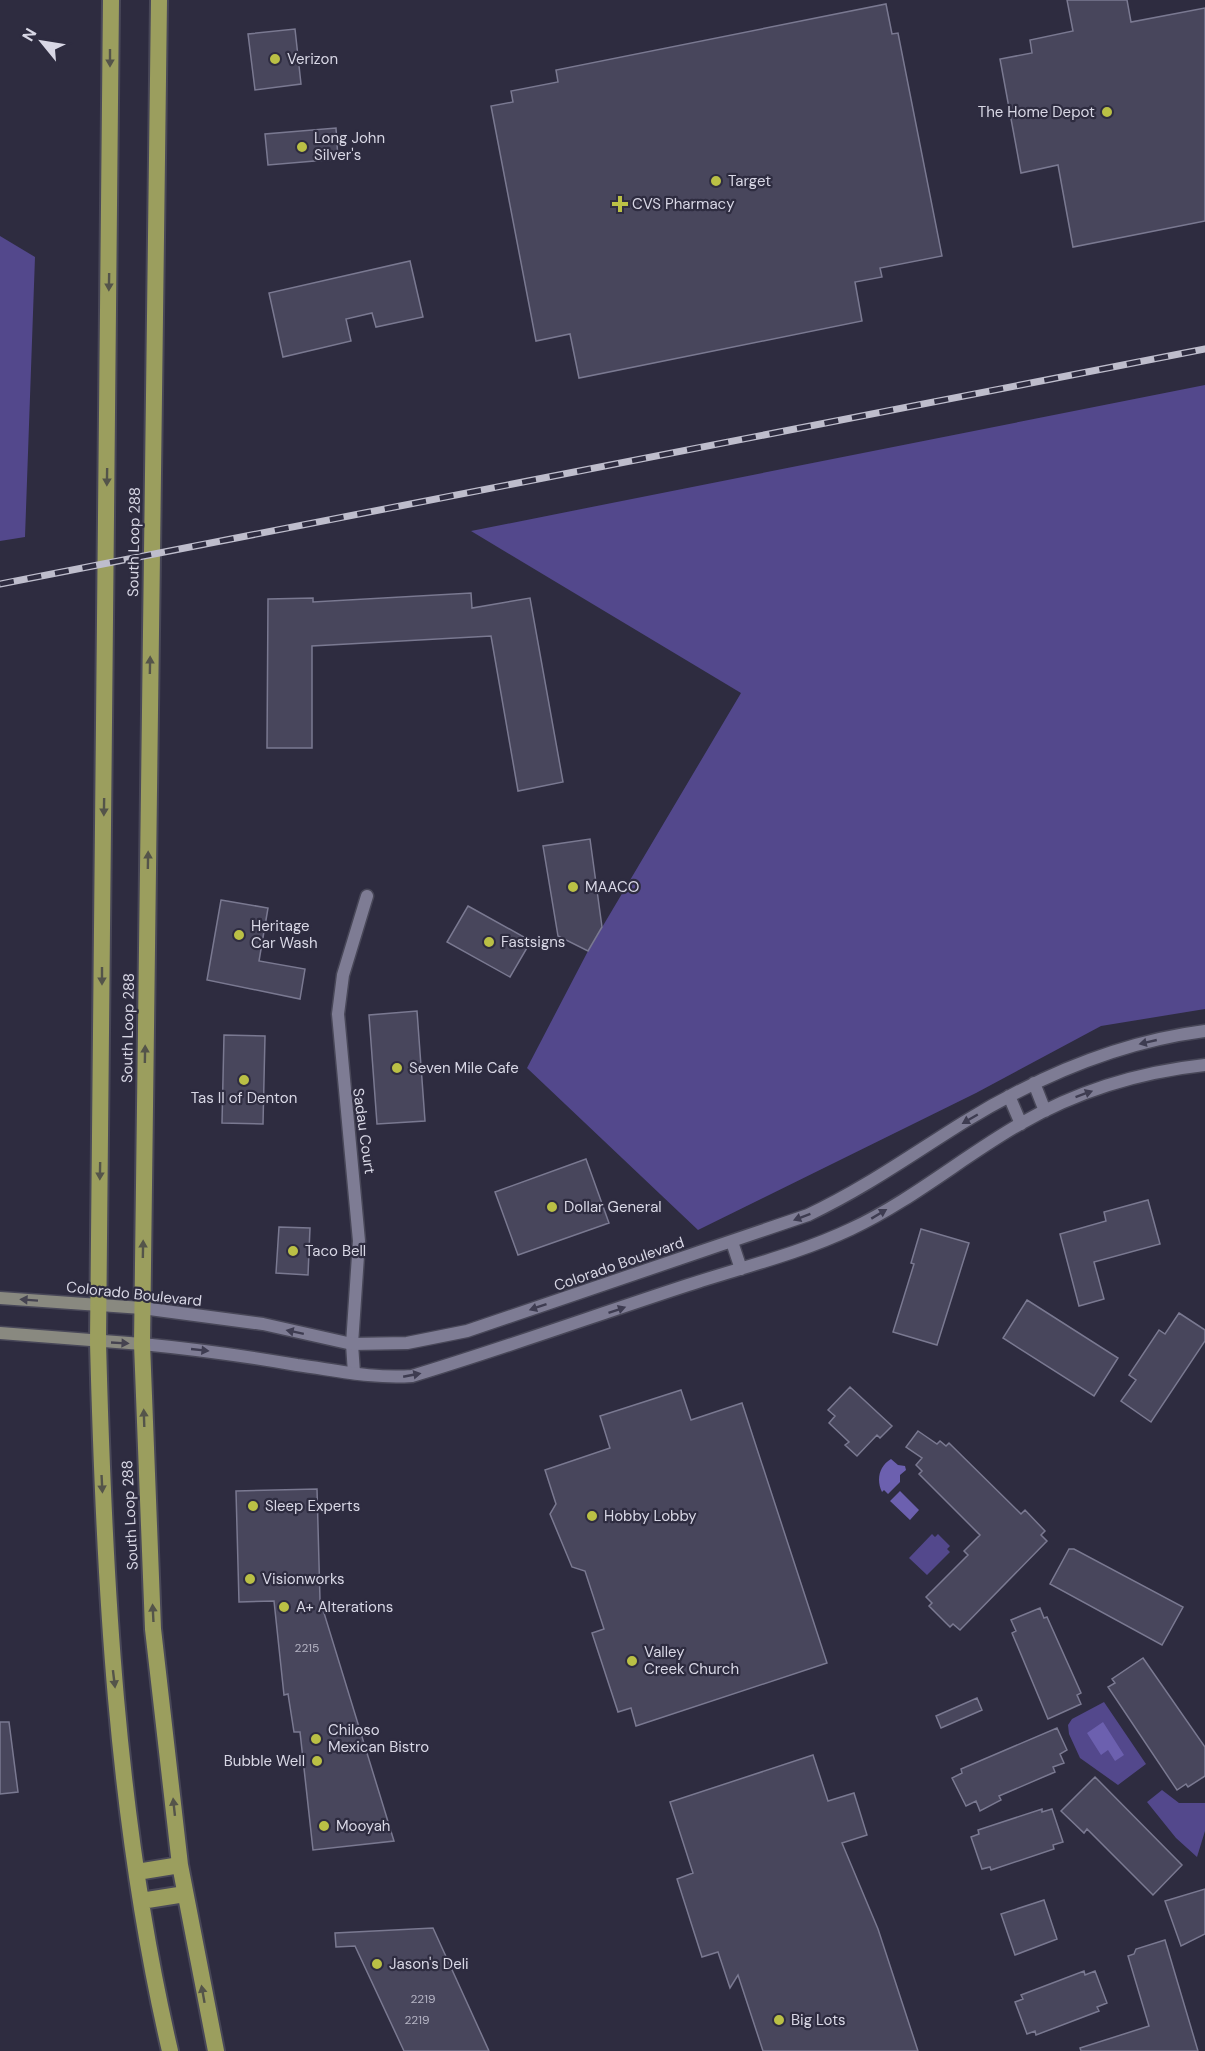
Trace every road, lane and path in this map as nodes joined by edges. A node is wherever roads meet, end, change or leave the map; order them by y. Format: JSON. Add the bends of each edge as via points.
{"nodes":[{"id":1,"x":111,"y":0,"type":"edge"},
{"id":2,"x":159,"y":0,"type":"edge"},
{"id":3,"x":367,"y":896,"type":"dead end"},
{"id":4,"x":1205,"y":1031,"type":"edge"},
{"id":5,"x":1205,"y":1065,"type":"edge"},
{"id":6,"x":1034,"y":1083,"type":"junction"},
{"id":7,"x":1009,"y":1096,"type":"junction"},
{"id":8,"x":1045,"y":1111,"type":"junction"},
{"id":9,"x":1021,"y":1124,"type":"junction"},
{"id":10,"x":732,"y":1242,"type":"junction"},
{"id":11,"x":741,"y":1269,"type":"junction"},
{"id":12,"x":0,"y":1298,"type":"edge"},
{"id":13,"x":99,"y":1304,"type":"junction"},
{"id":14,"x":142,"y":1308,"type":"junction"},
{"id":15,"x":0,"y":1333,"type":"edge"},
{"id":16,"x":98,"y":1342,"type":"junction"},
{"id":17,"x":142,"y":1344,"type":"junction"},
{"id":18,"x":352,"y":1344,"type":"junction"},
{"id":19,"x":354,"y":1373,"type":"junction"},
{"id":20,"x":180,"y":1865,"type":"junction"},
{"id":21,"x":137,"y":1872,"type":"junction"},
{"id":22,"x":185,"y":1894,"type":"junction"},
{"id":23,"x":141,"y":1901,"type":"junction"},
{"id":24,"x":170,"y":2051,"type":"edge"},
{"id":25,"x":216,"y":2051,"type":"edge"}],
"edges":[{"from":1,"to":13,"type":"highway","name":"South Loop 288","one_way":true},
{"from":14,"to":2,"type":"highway","name":"South Loop 288","one_way":true},
{"from":3,"to":18,"type":"street","name":"Sadau Court","via":[[343,975],[338,1014],[359,1241]]},
{"from":4,"to":6,"type":"street","name":"Colorado Boulevard","one_way":true,"via":[[1117,1049]]},
{"from":8,"to":5,"type":"street","one_way":true,"via":[[1123,1080]]},
{"from":6,"to":7,"type":"street","name":"Colorado Boulevard"},
{"from":6,"to":8,"type":"street"},
{"from":7,"to":9,"type":"street"},
{"from":7,"to":10,"type":"street","name":"Colorado Boulevard","one_way":true,"via":[[855,1193],[808,1215]]},
{"from":8,"to":9,"type":"street"},
{"from":11,"to":9,"type":"street","one_way":true,"via":[[786,1257],[853,1229]]},
{"from":10,"to":11,"type":"street"},
{"from":10,"to":18,"type":"street","name":"Colorado Boulevard","one_way":true,"via":[[467,1331],[407,1343]]},
{"from":19,"to":11,"type":"street","one_way":true,"via":[[391,1378],[412,1376]]},
{"from":13,"to":12,"type":"main road","name":"Colorado Boulevard","one_way":true},
{"from":13,"to":14,"type":"main road","name":"Colorado Boulevard"},
{"from":13,"to":16,"type":"highway","name":"South Loop 288"},
{"from":14,"to":17,"type":"highway","name":"South Loop 288"},
{"from":18,"to":14,"type":"street","name":"Colorado Boulevard","one_way":true,"via":[[263,1324]]},
{"from":15,"to":16,"type":"main road"},
{"from":16,"to":17,"type":"main road","one_way":true},
{"from":16,"to":21,"type":"highway","name":"South Loop 288","one_way":true,"via":[[111,1648]]},
{"from":17,"to":19,"type":"street","one_way":true},
{"from":20,"to":17,"type":"highway","name":"South Loop 288","one_way":true,"via":[[153,1629]]},
{"from":18,"to":19,"type":"street","name":"Sadau Court"},
{"from":20,"to":21,"type":"highway"},
{"from":20,"to":22,"type":"highway","name":"South Loop 288"},
{"from":21,"to":23,"type":"highway","name":"South Loop 288"},
{"from":22,"to":23,"type":"highway"},
{"from":25,"to":22,"type":"highway","name":"South Loop 288","one_way":true},
{"from":23,"to":24,"type":"highway","name":"South Loop 288"}]}
